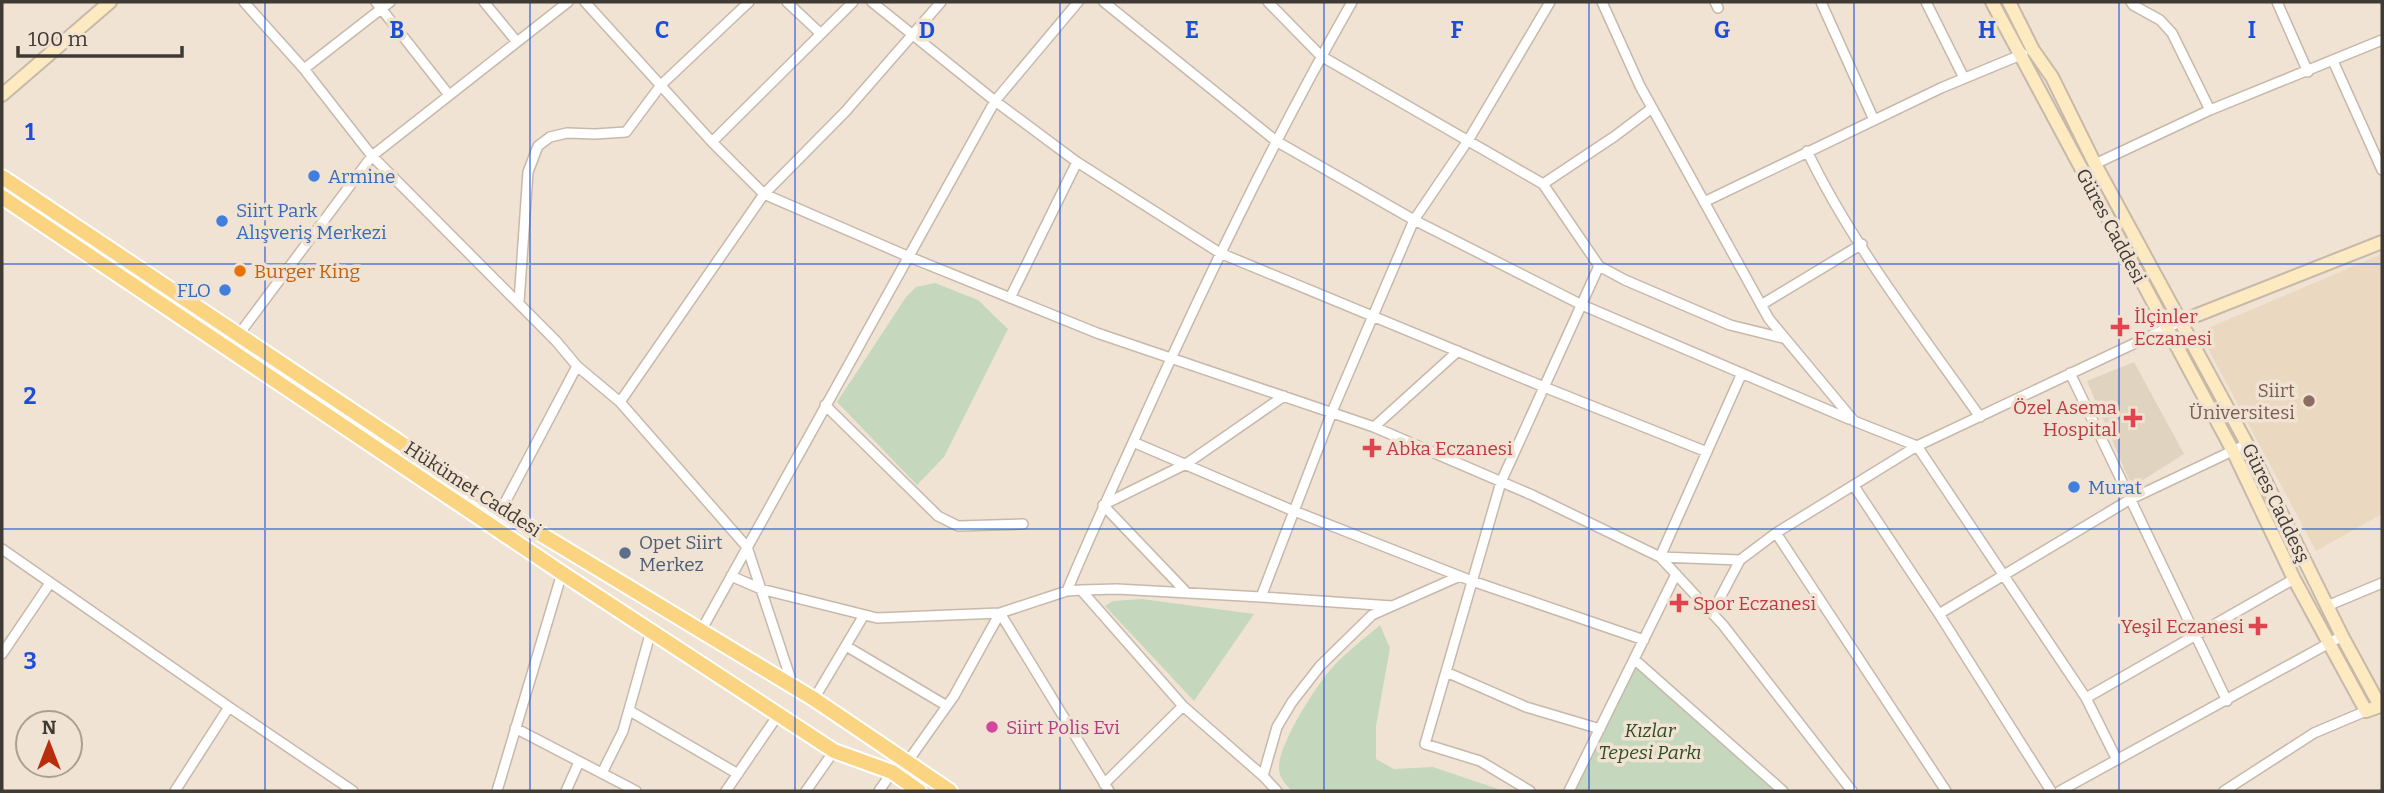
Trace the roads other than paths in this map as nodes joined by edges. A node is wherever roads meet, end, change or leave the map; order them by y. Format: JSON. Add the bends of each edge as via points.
{"nodes":[{"id":1,"x":110,"y":2,"type":"edge"},
{"id":2,"x":244,"y":2,"type":"edge"},
{"id":3,"x":390,"y":2,"type":"edge"},
{"id":4,"x":484,"y":2,"type":"edge"},
{"id":5,"x":568,"y":2,"type":"edge"},
{"id":6,"x":585,"y":2,"type":"edge"},
{"id":7,"x":748,"y":2,"type":"edge"},
{"id":8,"x":787,"y":2,"type":"edge"},
{"id":9,"x":853,"y":2,"type":"edge"},
{"id":10,"x":872,"y":2,"type":"edge"},
{"id":11,"x":941,"y":2,"type":"edge"},
{"id":12,"x":1078,"y":2,"type":"edge"},
{"id":13,"x":1104,"y":2,"type":"edge"},
{"id":14,"x":1268,"y":2,"type":"edge"},
{"id":15,"x":1352,"y":2,"type":"edge"},
{"id":16,"x":1550,"y":2,"type":"edge"},
{"id":17,"x":1602,"y":2,"type":"edge"},
{"id":18,"x":1821,"y":2,"type":"edge"},
{"id":19,"x":1926,"y":2,"type":"edge"},
{"id":20,"x":1992,"y":2,"type":"edge"},
{"id":21,"x":2009,"y":2,"type":"edge"},
{"id":22,"x":2131,"y":2,"type":"edge"},
{"id":23,"x":2277,"y":2,"type":"edge"},
{"id":24,"x":378,"y":5,"type":"edge"},
{"id":25,"x":821,"y":34,"type":"junction"},
{"id":26,"x":914,"y":35,"type":"junction"},
{"id":27,"x":2382,"y":40,"type":"edge"},
{"id":28,"x":517,"y":42,"type":"junction"},
{"id":29,"x":2027,"y":52,"type":"junction"},
{"id":30,"x":1321,"y":56,"type":"junction"},
{"id":31,"x":2333,"y":61,"type":"junction"},
{"id":32,"x":304,"y":69,"type":"junction"},
{"id":33,"x":2308,"y":72,"type":"junction"},
{"id":34,"x":1964,"y":78,"type":"junction"},
{"id":35,"x":661,"y":85,"type":"junction"},
{"id":36,"x":2,"y":95,"type":"edge"},
{"id":37,"x":449,"y":95,"type":"junction"},
{"id":38,"x":995,"y":101,"type":"junction"},
{"id":39,"x":1652,"y":108,"type":"junction"},
{"id":40,"x":2210,"y":110,"type":"junction"},
{"id":41,"x":1874,"y":120,"type":"junction"},
{"id":42,"x":1469,"y":139,"type":"junction"},
{"id":43,"x":1276,"y":141,"type":"junction"},
{"id":44,"x":712,"y":142,"type":"junction"},
{"id":45,"x":1807,"y":151,"type":"junction"},
{"id":46,"x":372,"y":156,"type":"junction"},
{"id":47,"x":1077,"y":162,"type":"junction"},
{"id":48,"x":2095,"y":164,"type":"junction"},
{"id":49,"x":2382,"y":170,"type":"edge"},
{"id":50,"x":2,"y":177,"type":"edge"},
{"id":51,"x":1543,"y":184,"type":"junction"},
{"id":52,"x":764,"y":194,"type":"junction"},
{"id":53,"x":2,"y":197,"type":"edge"},
{"id":54,"x":1704,"y":202,"type":"junction"},
{"id":55,"x":1414,"y":220,"type":"junction"},
{"id":56,"x":2382,"y":242,"type":"edge"},
{"id":57,"x":1861,"y":244,"type":"junction"},
{"id":58,"x":1220,"y":253,"type":"junction"},
{"id":59,"x":907,"y":256,"type":"junction"},
{"id":60,"x":1600,"y":267,"type":"junction"},
{"id":61,"x":1010,"y":298,"type":"junction"},
{"id":62,"x":519,"y":302,"type":"junction"},
{"id":63,"x":1582,"y":305,"type":"junction"},
{"id":64,"x":1761,"y":305,"type":"junction"},
{"id":65,"x":1374,"y":315,"type":"junction"},
{"id":66,"x":2182,"y":321,"type":"junction"},
{"id":67,"x":2166,"y":329,"type":"junction"},
{"id":68,"x":238,"y":335,"type":"junction"},
{"id":69,"x":1783,"y":338,"type":"junction"},
{"id":70,"x":228,"y":349,"type":"junction"},
{"id":71,"x":1458,"y":351,"type":"junction"},
{"id":72,"x":1170,"y":358,"type":"junction"},
{"id":73,"x":577,"y":366,"type":"junction"},
{"id":74,"x":1742,"y":373,"type":"junction"},
{"id":75,"x":2070,"y":373,"type":"junction"},
{"id":76,"x":1544,"y":387,"type":"junction"},
{"id":77,"x":1284,"y":396,"type":"junction"},
{"id":78,"x":620,"y":402,"type":"junction"},
{"id":79,"x":825,"y":405,"type":"junction"},
{"id":80,"x":1332,"y":413,"type":"junction"},
{"id":81,"x":1980,"y":416,"type":"junction"},
{"id":82,"x":1854,"y":421,"type":"junction"},
{"id":83,"x":1374,"y":427,"type":"junction"},
{"id":84,"x":1133,"y":442,"type":"junction"},
{"id":85,"x":2247,"y":444,"type":"junction"},
{"id":86,"x":1917,"y":446,"type":"junction"},
{"id":87,"x":2233,"y":451,"type":"junction"},
{"id":88,"x":1707,"y":452,"type":"junction"},
{"id":89,"x":1186,"y":464,"type":"junction"},
{"id":90,"x":1501,"y":482,"type":"junction"},
{"id":91,"x":1854,"y":486,"type":"junction"},
{"id":92,"x":2129,"y":500,"type":"junction"},
{"id":93,"x":1102,"y":505,"type":"junction"},
{"id":94,"x":501,"y":510,"type":"junction"},
{"id":95,"x":1294,"y":510,"type":"junction"},
{"id":96,"x":1023,"y":524,"type":"dead end"},
{"id":97,"x":1776,"y":533,"type":"junction"},
{"id":98,"x":747,"y":547,"type":"junction"},
{"id":99,"x":2,"y":549,"type":"edge"},
{"id":100,"x":1660,"y":557,"type":"junction"},
{"id":101,"x":1740,"y":560,"type":"junction"},
{"id":102,"x":562,"y":573,"type":"junction"},
{"id":103,"x":1676,"y":574,"type":"junction"},
{"id":104,"x":2002,"y":575,"type":"junction"},
{"id":105,"x":731,"y":576,"type":"junction"},
{"id":106,"x":1460,"y":576,"type":"junction"},
{"id":107,"x":2294,"y":579,"type":"junction"},
{"id":108,"x":1472,"y":581,"type":"junction"},
{"id":109,"x":50,"y":583,"type":"junction"},
{"id":110,"x":2382,"y":583,"type":"edge"},
{"id":111,"x":761,"y":589,"type":"junction"},
{"id":112,"x":1081,"y":590,"type":"junction"},
{"id":113,"x":1066,"y":591,"type":"junction"},
{"id":114,"x":1187,"y":593,"type":"junction"},
{"id":115,"x":1261,"y":597,"type":"junction"},
{"id":116,"x":1392,"y":606,"type":"junction"},
{"id":117,"x":2327,"y":606,"type":"junction"},
{"id":118,"x":1000,"y":613,"type":"junction"},
{"id":119,"x":1712,"y":613,"type":"junction"},
{"id":120,"x":1939,"y":614,"type":"junction"},
{"id":121,"x":864,"y":615,"type":"junction"},
{"id":122,"x":702,"y":629,"type":"junction"},
{"id":123,"x":651,"y":631,"type":"junction"},
{"id":124,"x":2195,"y":636,"type":"junction"},
{"id":125,"x":2342,"y":636,"type":"junction"},
{"id":126,"x":1644,"y":640,"type":"junction"},
{"id":127,"x":2328,"y":643,"type":"junction"},
{"id":128,"x":846,"y":646,"type":"junction"},
{"id":129,"x":2,"y":654,"type":"edge"},
{"id":130,"x":1634,"y":659,"type":"junction"},
{"id":131,"x":1446,"y":672,"type":"junction"},
{"id":132,"x":793,"y":686,"type":"junction"},
{"id":133,"x":2086,"y":698,"type":"junction"},
{"id":134,"x":814,"y":699,"type":"junction"},
{"id":135,"x":2227,"y":701,"type":"junction"},
{"id":136,"x":2381,"y":705,"type":"edge"},
{"id":137,"x":947,"y":706,"type":"junction"},
{"id":138,"x":1183,"y":706,"type":"junction"},
{"id":139,"x":229,"y":707,"type":"junction"},
{"id":140,"x":630,"y":711,"type":"junction"},
{"id":141,"x":2366,"y":711,"type":"junction"},
{"id":142,"x":778,"y":715,"type":"junction"},
{"id":143,"x":515,"y":728,"type":"junction"},
{"id":144,"x":1600,"y":729,"type":"junction"},
{"id":145,"x":834,"y":751,"type":"junction"},
{"id":146,"x":2117,"y":760,"type":"junction"},
{"id":147,"x":908,"y":761,"type":"junction"},
{"id":148,"x":579,"y":762,"type":"junction"},
{"id":149,"x":892,"y":772,"type":"junction"},
{"id":150,"x":602,"y":773,"type":"junction"},
{"id":151,"x":738,"y":774,"type":"junction"},
{"id":152,"x":1263,"y":776,"type":"junction"},
{"id":153,"x":1107,"y":788,"type":"edge"},
{"id":154,"x":175,"y":791,"type":"edge"},
{"id":155,"x":354,"y":791,"type":"edge"},
{"id":156,"x":496,"y":791,"type":"edge"},
{"id":157,"x":566,"y":791,"type":"edge"},
{"id":158,"x":636,"y":791,"type":"edge"},
{"id":159,"x":726,"y":791,"type":"edge"},
{"id":160,"x":806,"y":791,"type":"edge"},
{"id":161,"x":879,"y":791,"type":"edge"},
{"id":162,"x":919,"y":791,"type":"edge"},
{"id":163,"x":950,"y":791,"type":"edge"},
{"id":164,"x":1277,"y":791,"type":"edge"},
{"id":165,"x":1530,"y":791,"type":"edge"},
{"id":166,"x":1569,"y":791,"type":"edge"},
{"id":167,"x":1783,"y":791,"type":"edge"},
{"id":168,"x":1852,"y":791,"type":"edge"},
{"id":169,"x":1946,"y":791,"type":"edge"},
{"id":170,"x":2052,"y":791,"type":"edge"},
{"id":171,"x":2060,"y":791,"type":"edge"},
{"id":172,"x":2224,"y":791,"type":"edge"}],
"edges":[{"from":1,"to":36,"type":"street"},
{"from":2,"to":32,"type":"street"},
{"from":3,"to":24,"type":"street"},
{"from":4,"to":28,"type":"street"},
{"from":5,"to":28,"type":"street"},
{"from":6,"to":35,"type":"street"},
{"from":7,"to":35,"type":"street"},
{"from":8,"to":25,"type":"street"},
{"from":9,"to":25,"type":"street"},
{"from":10,"to":26,"type":"street"},
{"from":11,"to":26,"type":"street"},
{"from":12,"to":38,"type":"street"},
{"from":13,"to":43,"type":"street"},
{"from":14,"to":30,"type":"street"},
{"from":15,"to":30,"type":"street"},
{"from":16,"to":42,"type":"street"},
{"from":17,"to":39,"type":"street"},
{"from":18,"to":41,"type":"street"},
{"from":19,"to":34,"type":"street"},
{"from":20,"to":29,"type":"street","name":"Güres Caddesi","via":[[2016,49]]},
{"from":21,"to":29,"type":"street","name":"Güres Caddesş"},
{"from":22,"to":40,"type":"street","via":[[2172,33]]},
{"from":23,"to":33,"type":"street"},
{"from":24,"to":32,"type":"street"},
{"from":24,"to":37,"type":"street"},
{"from":25,"to":44,"type":"street"},
{"from":26,"to":38,"type":"street"},
{"from":26,"to":52,"type":"street"},
{"from":27,"to":31,"type":"street"},
{"from":28,"to":37,"type":"street"},
{"from":29,"to":34,"type":"street"},
{"from":29,"to":48,"type":"street","name":"Güres Caddesş","via":[[2052,78]]},
{"from":29,"to":67,"type":"street","name":"Güres Caddesi"},
{"from":30,"to":42,"type":"street"},
{"from":30,"to":43,"type":"street"},
{"from":31,"to":33,"type":"street"},
{"from":31,"to":49,"type":"street"},
{"from":32,"to":46,"type":"street"},
{"from":33,"to":40,"type":"street"},
{"from":34,"to":41,"type":"street"},
{"from":35,"to":44,"type":"street"},
{"from":35,"to":62,"type":"street","via":[[626,132],[566,132],[550,136],[538,146],[528,172]]},
{"from":37,"to":46,"type":"street"},
{"from":38,"to":47,"type":"street"},
{"from":38,"to":59,"type":"street"},
{"from":39,"to":51,"type":"street"},
{"from":39,"to":54,"type":"street"},
{"from":40,"to":48,"type":"street"},
{"from":41,"to":45,"type":"street"},
{"from":42,"to":51,"type":"street"},
{"from":42,"to":55,"type":"street"},
{"from":43,"to":55,"type":"street"},
{"from":43,"to":58,"type":"street"},
{"from":44,"to":52,"type":"street"},
{"from":45,"to":54,"type":"street"},
{"from":45,"to":57,"type":"street","via":[[1825,189]]},
{"from":46,"to":62,"type":"street"},
{"from":46,"to":68,"type":"street"},
{"from":47,"to":58,"type":"street"},
{"from":47,"to":61,"type":"street"},
{"from":48,"to":66,"type":"street","name":"Güres Caddesş"},
{"from":50,"to":68,"type":"main road","name":"Hükümet Caddesi"},
{"from":51,"to":60,"type":"street"},
{"from":52,"to":59,"type":"street"},
{"from":52,"to":78,"type":"street"},
{"from":53,"to":70,"type":"main road"},
{"from":54,"to":64,"type":"street"},
{"from":55,"to":63,"type":"street"},
{"from":55,"to":65,"type":"street"},
{"from":56,"to":66,"type":"street"},
{"from":57,"to":64,"type":"street"},
{"from":57,"to":81,"type":"street"},
{"from":58,"to":65,"type":"street"},
{"from":58,"to":72,"type":"street"},
{"from":59,"to":61,"type":"street"},
{"from":59,"to":79,"type":"street"},
{"from":60,"to":63,"type":"street"},
{"from":60,"to":69,"type":"street","via":[[1730,325]]},
{"from":61,"to":72,"type":"street"},
{"from":62,"to":73,"type":"street"},
{"from":63,"to":74,"type":"street"},
{"from":63,"to":76,"type":"street"},
{"from":64,"to":69,"type":"street"},
{"from":65,"to":71,"type":"street"},
{"from":65,"to":80,"type":"street"},
{"from":66,"to":67,"type":"street"},
{"from":66,"to":85,"type":"street","name":"Güres Caddesş"},
{"from":67,"to":75,"type":"street"},
{"from":67,"to":87,"type":"street","name":"Güres Caddesi"},
{"from":68,"to":70,"type":"street"},
{"from":68,"to":94,"type":"main road","name":"Hükümet Caddesi"},
{"from":69,"to":82,"type":"street"},
{"from":70,"to":102,"type":"main road"},
{"from":71,"to":76,"type":"street"},
{"from":71,"to":83,"type":"street"},
{"from":72,"to":77,"type":"street"},
{"from":72,"to":84,"type":"street"},
{"from":73,"to":78,"type":"street"},
{"from":73,"to":94,"type":"street"},
{"from":74,"to":82,"type":"street"},
{"from":74,"to":88,"type":"street"},
{"from":75,"to":81,"type":"street"},
{"from":75,"to":92,"type":"street"},
{"from":76,"to":88,"type":"street"},
{"from":76,"to":90,"type":"street"},
{"from":77,"to":80,"type":"street"},
{"from":77,"to":89,"type":"street"},
{"from":78,"to":98,"type":"street"},
{"from":79,"to":96,"type":"street","via":[[938,516],[958,527]]},
{"from":79,"to":98,"type":"street"},
{"from":80,"to":83,"type":"street"},
{"from":80,"to":95,"type":"street"},
{"from":81,"to":86,"type":"street"},
{"from":82,"to":86,"type":"street"},
{"from":83,"to":90,"type":"street"},
{"from":84,"to":89,"type":"street"},
{"from":84,"to":93,"type":"street"},
{"from":85,"to":87,"type":"street"},
{"from":85,"to":117,"type":"street","name":"Güres Caddesş"},
{"from":86,"to":91,"type":"street"},
{"from":86,"to":104,"type":"street"},
{"from":87,"to":92,"type":"street"},
{"from":87,"to":107,"type":"street","name":"Güres Caddesi"},
{"from":88,"to":100,"type":"street"},
{"from":89,"to":93,"type":"street"},
{"from":89,"to":95,"type":"street"},
{"from":90,"to":100,"type":"street"},
{"from":90,"to":108,"type":"street"},
{"from":91,"to":97,"type":"street"},
{"from":91,"to":120,"type":"street"},
{"from":92,"to":104,"type":"street"},
{"from":92,"to":124,"type":"street"},
{"from":93,"to":113,"type":"street"},
{"from":93,"to":114,"type":"street"},
{"from":94,"to":122,"type":"main road","name":"Hükümet Caddesi"},
{"from":95,"to":106,"type":"street"},
{"from":95,"to":115,"type":"street"},
{"from":97,"to":101,"type":"street"},
{"from":97,"to":169,"type":"street"},
{"from":98,"to":105,"type":"street"},
{"from":98,"to":111,"type":"street"},
{"from":99,"to":109,"type":"street"},
{"from":100,"to":101,"type":"street"},
{"from":100,"to":103,"type":"street"},
{"from":101,"to":119,"type":"street"},
{"from":102,"to":123,"type":"main road"},
{"from":102,"to":143,"type":"street"},
{"from":103,"to":119,"type":"street"},
{"from":103,"to":126,"type":"street"},
{"from":104,"to":120,"type":"street"},
{"from":104,"to":133,"type":"street"},
{"from":105,"to":111,"type":"street"},
{"from":105,"to":122,"type":"street"},
{"from":106,"to":108,"type":"street"},
{"from":106,"to":116,"type":"street"},
{"from":107,"to":124,"type":"street"},
{"from":107,"to":127,"type":"street","name":"Güres Caddesi"},
{"from":108,"to":126,"type":"street"},
{"from":108,"to":131,"type":"street"},
{"from":109,"to":129,"type":"street"},
{"from":109,"to":139,"type":"street"},
{"from":110,"to":117,"type":"street"},
{"from":111,"to":121,"type":"street"},
{"from":111,"to":132,"type":"street"},
{"from":112,"to":113,"type":"street"},
{"from":112,"to":114,"type":"street"},
{"from":112,"to":138,"type":"street"},
{"from":113,"to":118,"type":"street"},
{"from":114,"to":115,"type":"street"},
{"from":115,"to":116,"type":"street"},
{"from":116,"to":152,"type":"street","via":[[1373,615],[1320,666],[1292,702],[1277,727]]},
{"from":117,"to":125,"type":"street","name":"Güres Caddesş"},
{"from":118,"to":121,"type":"street"},
{"from":118,"to":137,"type":"street"},
{"from":118,"to":153,"type":"street"},
{"from":119,"to":168,"type":"street"},
{"from":120,"to":170,"type":"street"},
{"from":121,"to":128,"type":"street"},
{"from":122,"to":132,"type":"main road","name":"Hükümet Caddesi"},
{"from":123,"to":140,"type":"street"},
{"from":123,"to":142,"type":"main road"},
{"from":124,"to":133,"type":"street"},
{"from":124,"to":135,"type":"street"},
{"from":125,"to":127,"type":"street"},
{"from":125,"to":136,"type":"street","name":"Güres Caddesş"},
{"from":126,"to":130,"type":"street"},
{"from":127,"to":135,"type":"street"},
{"from":127,"to":141,"type":"street","name":"Güres Caddesi"},
{"from":128,"to":134,"type":"street"},
{"from":128,"to":137,"type":"street"},
{"from":130,"to":144,"type":"street"},
{"from":130,"to":167,"type":"street"},
{"from":131,"to":144,"type":"street","via":[[1526,707]]},
{"from":131,"to":165,"type":"street","via":[[1425,744],[1480,761]]},
{"from":132,"to":134,"type":"main road","name":"Hükümet Caddesi"},
{"from":133,"to":146,"type":"street"},
{"from":134,"to":147,"type":"main road","name":"Hükümet Caddesi"},
{"from":135,"to":146,"type":"street"},
{"from":136,"to":141,"type":"street"},
{"from":137,"to":147,"type":"street"},
{"from":138,"to":152,"type":"street"},
{"from":138,"to":153,"type":"street"},
{"from":139,"to":154,"type":"street"},
{"from":139,"to":155,"type":"street"},
{"from":140,"to":150,"type":"street"},
{"from":140,"to":151,"type":"street"},
{"from":141,"to":172,"type":"street","via":[[2314,733]]},
{"from":142,"to":145,"type":"main road"},
{"from":142,"to":151,"type":"street"},
{"from":143,"to":148,"type":"street"},
{"from":143,"to":156,"type":"street"},
{"from":144,"to":166,"type":"street"},
{"from":145,"to":149,"type":"main road"},
{"from":145,"to":160,"type":"street"},
{"from":146,"to":171,"type":"street"},
{"from":147,"to":163,"type":"main road","name":"Hükümet Caddesi"},
{"from":148,"to":150,"type":"street"},
{"from":148,"to":157,"type":"street"},
{"from":149,"to":161,"type":"street"},
{"from":149,"to":162,"type":"main road"},
{"from":150,"to":158,"type":"street"},
{"from":151,"to":159,"type":"street"},
{"from":152,"to":164,"type":"street"}]}
